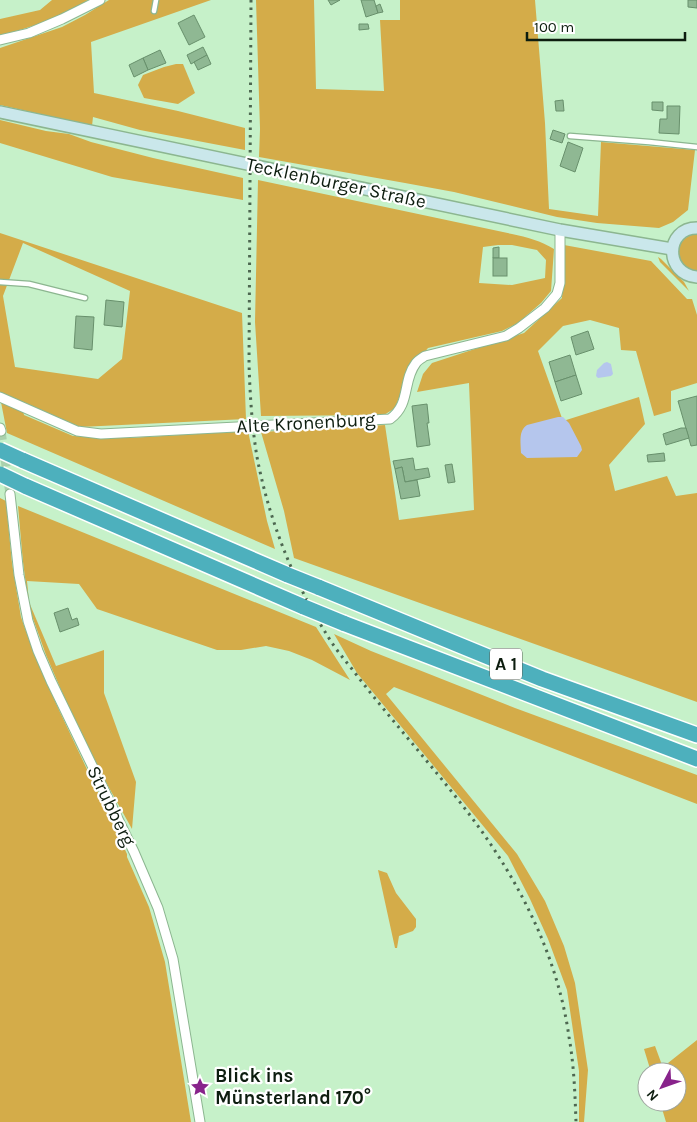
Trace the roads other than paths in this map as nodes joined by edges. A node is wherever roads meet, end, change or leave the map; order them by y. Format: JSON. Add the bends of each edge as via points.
{"nodes":[{"id":1,"x":100,"y":0,"type":"edge"},
{"id":2,"x":156,"y":0,"type":"edge"},
{"id":3,"x":154,"y":11,"type":"dead end"},
{"id":4,"x":0,"y":40,"type":"edge"},
{"id":5,"x":0,"y":112,"type":"edge"},
{"id":6,"x":570,"y":136,"type":"dead end"},
{"id":7,"x":697,"y":147,"type":"edge"},
{"id":8,"x":697,"y":228,"type":"edge"},
{"id":9,"x":560,"y":230,"type":"junction"},
{"id":10,"x":672,"y":249,"type":"junction"},
{"id":11,"x":697,"y":277,"type":"edge"},
{"id":12,"x":0,"y":282,"type":"edge"},
{"id":13,"x":85,"y":298,"type":"dead end"},
{"id":14,"x":0,"y":397,"type":"edge"},
{"id":15,"x":0,"y":450,"type":"edge"},
{"id":16,"x":0,"y":474,"type":"edge"},
{"id":17,"x":10,"y":494,"type":"tunnel mouth"},
{"id":18,"x":697,"y":735,"type":"edge"},
{"id":19,"x":697,"y":759,"type":"edge"},
{"id":20,"x":200,"y":1122,"type":"edge"}],
"edges":[{"from":1,"to":4,"type":"street","via":[[29,33]]},
{"from":2,"to":3,"type":"lane"},
{"from":5,"to":9,"type":"main road","name":"Tecklenburger Straße"},
{"from":6,"to":7,"type":"lane"},
{"from":8,"to":10,"type":"main road","via":[[679,235]]},
{"from":9,"to":10,"type":"main road","name":"Tecklenburger Straße"},
{"from":9,"to":14,"type":"street","name":"Alte Kronenburg","via":[[560,282],[557,294],[545,308],[506,336],[425,356],[410,372],[402,408],[390,419],[101,434],[77,431]]},
{"from":10,"to":11,"type":"main road","via":[[672,258],[682,273]]},
{"from":12,"to":13,"type":"lane","via":[[29,284]]},
{"from":15,"to":18,"type":"highway","number":"A 1","bridge":true,"via":[[288,575],[542,679]]},
{"from":16,"to":19,"type":"highway","number":"A 1","bridge":true,"via":[[343,624]]},
{"from":17,"to":20,"type":"street","name":"Strubberg","via":[[19,575],[38,651],[158,908],[173,959]]}]}
